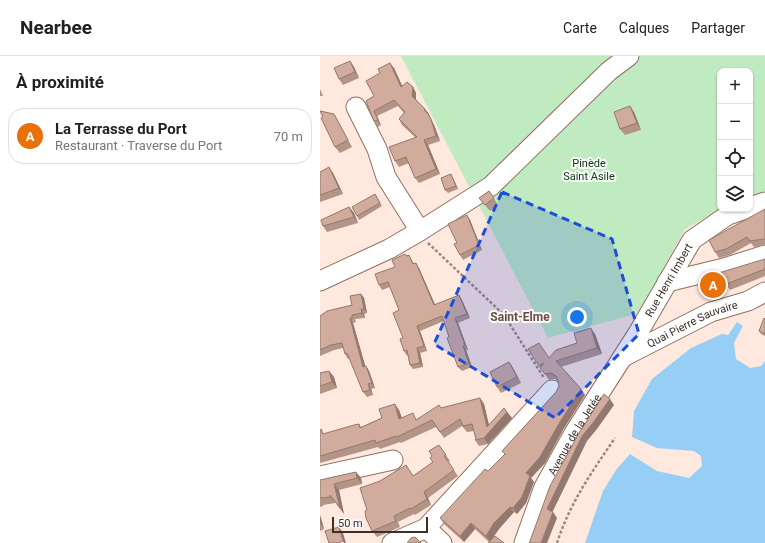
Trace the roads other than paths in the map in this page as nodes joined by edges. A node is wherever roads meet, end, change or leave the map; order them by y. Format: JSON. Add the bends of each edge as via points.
{"nodes":[{"id":1,"x":629,"y":56,"type":"edge"},
{"id":2,"x":356,"y":107,"type":"dead end"},
{"id":3,"x":765,"y":202,"type":"edge"},
{"id":4,"x":753,"y":206,"type":"edge"},
{"id":5,"x":736,"y":212,"type":"edge"},
{"id":6,"x":419,"y":232,"type":"junction"},
{"id":7,"x":765,"y":255,"type":"edge"},
{"id":8,"x":320,"y":281,"type":"edge"},
{"id":9,"x":667,"y":282,"type":"junction"},
{"id":10,"x":765,"y":292,"type":"edge"},
{"id":11,"x":638,"y":333,"type":"joint"},
{"id":12,"x":621,"y":358,"type":"junction"},
{"id":13,"x":552,"y":390,"type":"road end"},
{"id":14,"x":393,"y":460,"type":"dead end"},
{"id":15,"x":320,"y":476,"type":"edge"},
{"id":16,"x":426,"y":528,"type":"junction"},
{"id":17,"x":392,"y":543,"type":"edge"},
{"id":18,"x":442,"y":543,"type":"edge"},
{"id":19,"x":524,"y":543,"type":"edge"}],
"edges":[{"from":1,"to":6,"type":"street","via":[[609,71],[491,186]]},
{"from":2,"to":6,"type":"street","via":[[377,149],[386,177]]},
{"from":3,"to":4,"type":"street"},
{"from":5,"to":9,"type":"street","name":"Rue Henri Imbert","via":[[692,240]]},
{"from":6,"to":8,"type":"street","via":[[390,249]]},
{"from":7,"to":9,"type":"street"},
{"from":9,"to":11,"type":"street","name":"Rue Henri Imbert"},
{"from":10,"to":12,"type":"street","name":"Quai Pierre Sauvaire","via":[[748,301],[711,312]]},
{"from":11,"to":12,"type":"street","name":"Avenue de la Jetée"},
{"from":12,"to":19,"type":"street","name":"Avenue de la Jetée","via":[[544,487]]},
{"from":13,"to":16,"type":"street"},
{"from":14,"to":15,"type":"street"},
{"from":16,"to":17,"type":"street"},
{"from":16,"to":18,"type":"street"}]}
